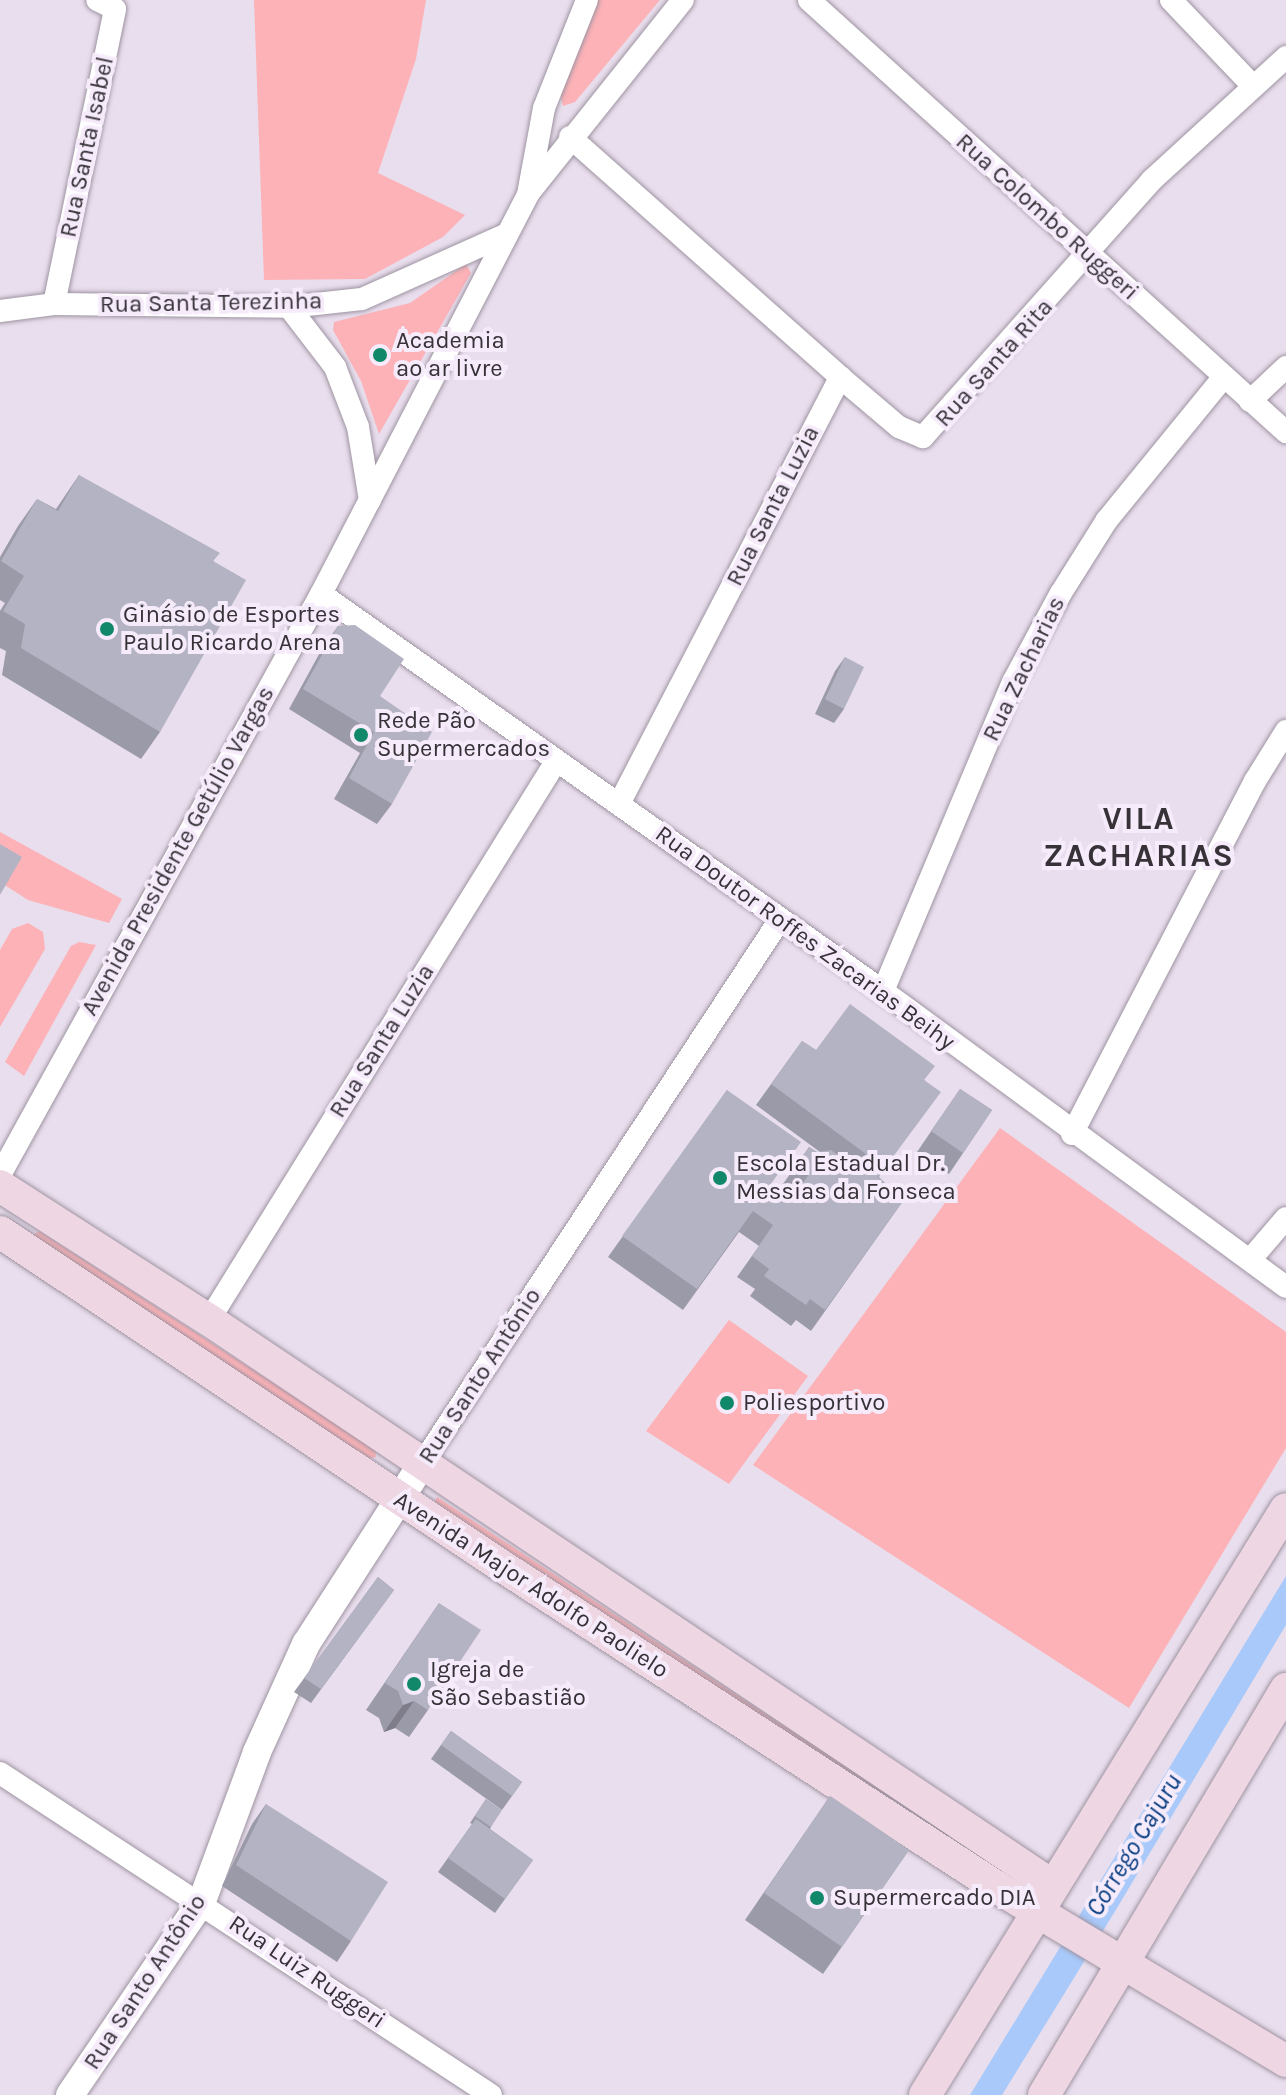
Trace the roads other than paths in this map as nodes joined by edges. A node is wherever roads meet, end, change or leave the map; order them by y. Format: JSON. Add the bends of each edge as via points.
{"nodes":[{"id":1,"x":587,"y":0,"type":"edge"},
{"id":2,"x":683,"y":0,"type":"edge"},
{"id":3,"x":809,"y":0,"type":"edge"},
{"id":4,"x":1171,"y":0,"type":"edge"},
{"id":5,"x":110,"y":3,"type":"edge"},
{"id":6,"x":1286,"y":57,"type":"edge"},
{"id":7,"x":1253,"y":86,"type":"junction"},
{"id":8,"x":570,"y":137,"type":"junction"},
{"id":9,"x":528,"y":194,"type":"junction"},
{"id":10,"x":505,"y":235,"type":"junction"},
{"id":11,"x":1090,"y":255,"type":"junction"},
{"id":12,"x":54,"y":304,"type":"junction"},
{"id":13,"x":289,"y":307,"type":"junction"},
{"id":14,"x":0,"y":311,"type":"edge"},
{"id":15,"x":1286,"y":367,"type":"edge"},
{"id":16,"x":840,"y":377,"type":"junction"},
{"id":17,"x":1222,"y":379,"type":"junction"},
{"id":18,"x":1250,"y":401,"type":"junction"},
{"id":19,"x":1286,"y":432,"type":"edge"},
{"id":20,"x":370,"y":500,"type":"junction"},
{"id":21,"x":321,"y":594,"type":"junction"},
{"id":22,"x":1286,"y":731,"type":"edge"},
{"id":23,"x":555,"y":763,"type":"junction"},
{"id":24,"x":619,"y":804,"type":"junction"},
{"id":25,"x":779,"y":921,"type":"junction"},
{"id":26,"x":883,"y":991,"type":"junction"},
{"id":27,"x":1072,"y":1134,"type":"junction"},
{"id":28,"x":0,"y":1175,"type":"edge"},
{"id":29,"x":0,"y":1186,"type":"edge"},
{"id":30,"x":1286,"y":1218,"type":"edge"},
{"id":31,"x":0,"y":1232,"type":"edge"},
{"id":32,"x":1250,"y":1260,"type":"junction"},
{"id":33,"x":1286,"y":1287,"type":"edge"},
{"id":34,"x":209,"y":1320,"type":"junction"},
{"id":35,"x":422,"y":1464,"type":"junction"},
{"id":36,"x":399,"y":1498,"type":"junction"},
{"id":37,"x":1286,"y":1509,"type":"edge"},
{"id":38,"x":1286,"y":1689,"type":"edge"},
{"id":39,"x":0,"y":1773,"type":"edge"},
{"id":40,"x":1045,"y":1897,"type":"junction"},
{"id":41,"x":202,"y":1901,"type":"junction"},
{"id":42,"x":1118,"y":1957,"type":"junction"},
{"id":43,"x":1286,"y":2061,"type":"edge"},
{"id":44,"x":70,"y":2095,"type":"edge"},
{"id":45,"x":491,"y":2095,"type":"edge"},
{"id":46,"x":925,"y":2095,"type":"edge"},
{"id":47,"x":1044,"y":2095,"type":"edge"}],
"edges":[{"from":1,"to":9,"type":"street","via":[[544,108]]},
{"from":2,"to":8,"type":"street","name":"Avenida Presidente Getúlio Vargas"},
{"from":3,"to":11,"type":"street","name":"Rua Colombo Ruggeri"},
{"from":4,"to":7,"type":"street"},
{"from":5,"to":12,"type":"street","name":"Rua Santa Isabel"},
{"from":6,"to":7,"type":"street","name":"Rua Santa Rita"},
{"from":7,"to":11,"type":"street","name":"Rua Santa Rita","via":[[1152,180]]},
{"from":8,"to":9,"type":"street","name":"Avenida Presidente Getúlio Vargas"},
{"from":8,"to":16,"type":"street","name":"Rua Santa Rita"},
{"from":9,"to":10,"type":"street","name":"Avenida Presidente Getúlio Vargas"},
{"from":10,"to":13,"type":"street","name":"Rua Santa Terezinha","via":[[362,299]]},
{"from":10,"to":20,"type":"street","name":"Avenida Presidente Getúlio Vargas"},
{"from":11,"to":16,"type":"street","name":"Rua Santa Rita","via":[[930,433],[912,435]]},
{"from":11,"to":17,"type":"street","name":"Rua Colombo Ruggeri"},
{"from":12,"to":13,"type":"street","name":"Rua Santa Terezinha"},
{"from":12,"to":14,"type":"street","name":"Rua Santa Terezinha"},
{"from":13,"to":20,"type":"street","via":[[335,367],[358,427]]},
{"from":15,"to":18,"type":"street"},
{"from":16,"to":24,"type":"street","name":"Rua Santa Luzia"},
{"from":17,"to":18,"type":"street","name":"Rua Colombo Ruggeri"},
{"from":17,"to":26,"type":"street","name":"Rua Zacharias","via":[[1107,520],[1061,593],[1013,682]]},
{"from":18,"to":19,"type":"street","name":"Rua Colombo Ruggeri"},
{"from":20,"to":21,"type":"street","name":"Avenida Presidente Getúlio Vargas"},
{"from":21,"to":23,"type":"street","name":"Rua Doutor Roffes Zacarias Beihy"},
{"from":21,"to":28,"type":"street","name":"Avenida Presidente Getúlio Vargas"},
{"from":22,"to":27,"type":"street"},
{"from":23,"to":24,"type":"street","name":"Rua Doutor Roffes Zacarias Beihy"},
{"from":23,"to":34,"type":"street","name":"Rua Santa Luzia"},
{"from":24,"to":25,"type":"street","name":"Rua Doutor Roffes Zacarias Beihy"},
{"from":25,"to":26,"type":"street","name":"Rua Doutor Roffes Zacarias Beihy"},
{"from":25,"to":35,"type":"street","name":"Rua Santo Antônio"},
{"from":26,"to":27,"type":"street","name":"Rua Doutor Roffes Zacarias Beihy"},
{"from":27,"to":32,"type":"street","name":"Rua Doutor Roffes Zacarias Beihy"},
{"from":29,"to":34,"type":"main road","name":"Avenida Major Adolfo Paolielo"},
{"from":30,"to":32,"type":"street"},
{"from":31,"to":36,"type":"main road","name":"Avenida Major Adolfo Paolielo"},
{"from":32,"to":33,"type":"street","name":"Rua Doutor Roffes Zacarias Beihy"},
{"from":34,"to":35,"type":"main road","name":"Avenida Major Adolfo Paolielo"},
{"from":35,"to":36,"type":"street","name":"Rua Santo Antônio"},
{"from":35,"to":40,"type":"main road","name":"Avenida Major Adolfo Paolielo"},
{"from":36,"to":40,"type":"main road","name":"Avenida Major Adolfo Paolielo","via":[[998,1888]]},
{"from":36,"to":41,"type":"street","name":"Rua Santo Antônio","via":[[306,1644],[257,1752]]},
{"from":37,"to":40,"type":"main road"},
{"from":38,"to":42,"type":"main road"},
{"from":39,"to":41,"type":"street","name":"Rua Luiz Ruggeri"},
{"from":40,"to":42,"type":"main road","name":"Avenida Major Adolfo Paolielo","via":[[1069,1927]]},
{"from":40,"to":46,"type":"main road"},
{"from":41,"to":44,"type":"street","name":"Rua Santo Antônio"},
{"from":41,"to":45,"type":"street","name":"Rua Luiz Ruggeri"},
{"from":42,"to":43,"type":"main road","name":"Avenida Major Adolfo Paolielo"},
{"from":42,"to":47,"type":"main road"}]}
